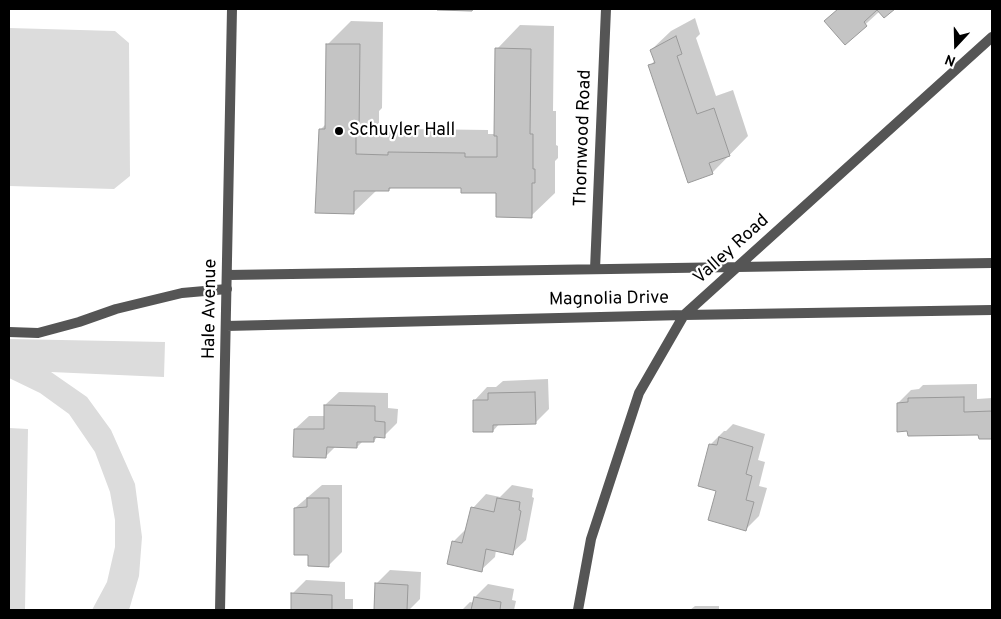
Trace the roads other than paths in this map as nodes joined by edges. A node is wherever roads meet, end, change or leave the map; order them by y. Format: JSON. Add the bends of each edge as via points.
{"nodes":[{"id":1,"x":232,"y":9,"type":"edge"},
{"id":2,"x":606,"y":9,"type":"edge"},
{"id":3,"x":992,"y":37,"type":"edge"},
{"id":4,"x":992,"y":263,"type":"edge"},
{"id":5,"x":739,"y":266,"type":"junction"},
{"id":6,"x":595,"y":269,"type":"junction"},
{"id":7,"x":228,"y":275,"type":"junction"},
{"id":8,"x":227,"y":289,"type":"junction"},
{"id":9,"x":992,"y":310,"type":"edge"},
{"id":10,"x":684,"y":314,"type":"junction"},
{"id":11,"x":226,"y":326,"type":"junction"},
{"id":12,"x":9,"y":332,"type":"edge"},
{"id":13,"x":220,"y":610,"type":"edge"},
{"id":14,"x":578,"y":610,"type":"edge"}],
"edges":[{"from":1,"to":7,"type":"street","name":"Hale Avenue"},
{"from":2,"to":6,"type":"street","name":"Thornwood Road"},
{"from":3,"to":5,"type":"street","name":"Valley Road"},
{"from":4,"to":5,"type":"street","name":"Magnolia Drive"},
{"from":5,"to":6,"type":"street","name":"Magnolia Drive"},
{"from":5,"to":10,"type":"street","name":"Valley Road"},
{"from":6,"to":7,"type":"street","name":"Magnolia Drive"},
{"from":7,"to":8,"type":"street","name":"Hale Avenue"},
{"from":8,"to":11,"type":"street","name":"Hale Avenue"},
{"from":8,"to":12,"type":"street","via":[[182,293],[38,333]]},
{"from":9,"to":10,"type":"street","name":"Magnolia Drive"},
{"from":10,"to":11,"type":"street","name":"Magnolia Drive"},
{"from":10,"to":14,"type":"street","name":"Valley Road","via":[[639,393],[591,539]]},
{"from":11,"to":13,"type":"street","name":"Hale Avenue"}]}
